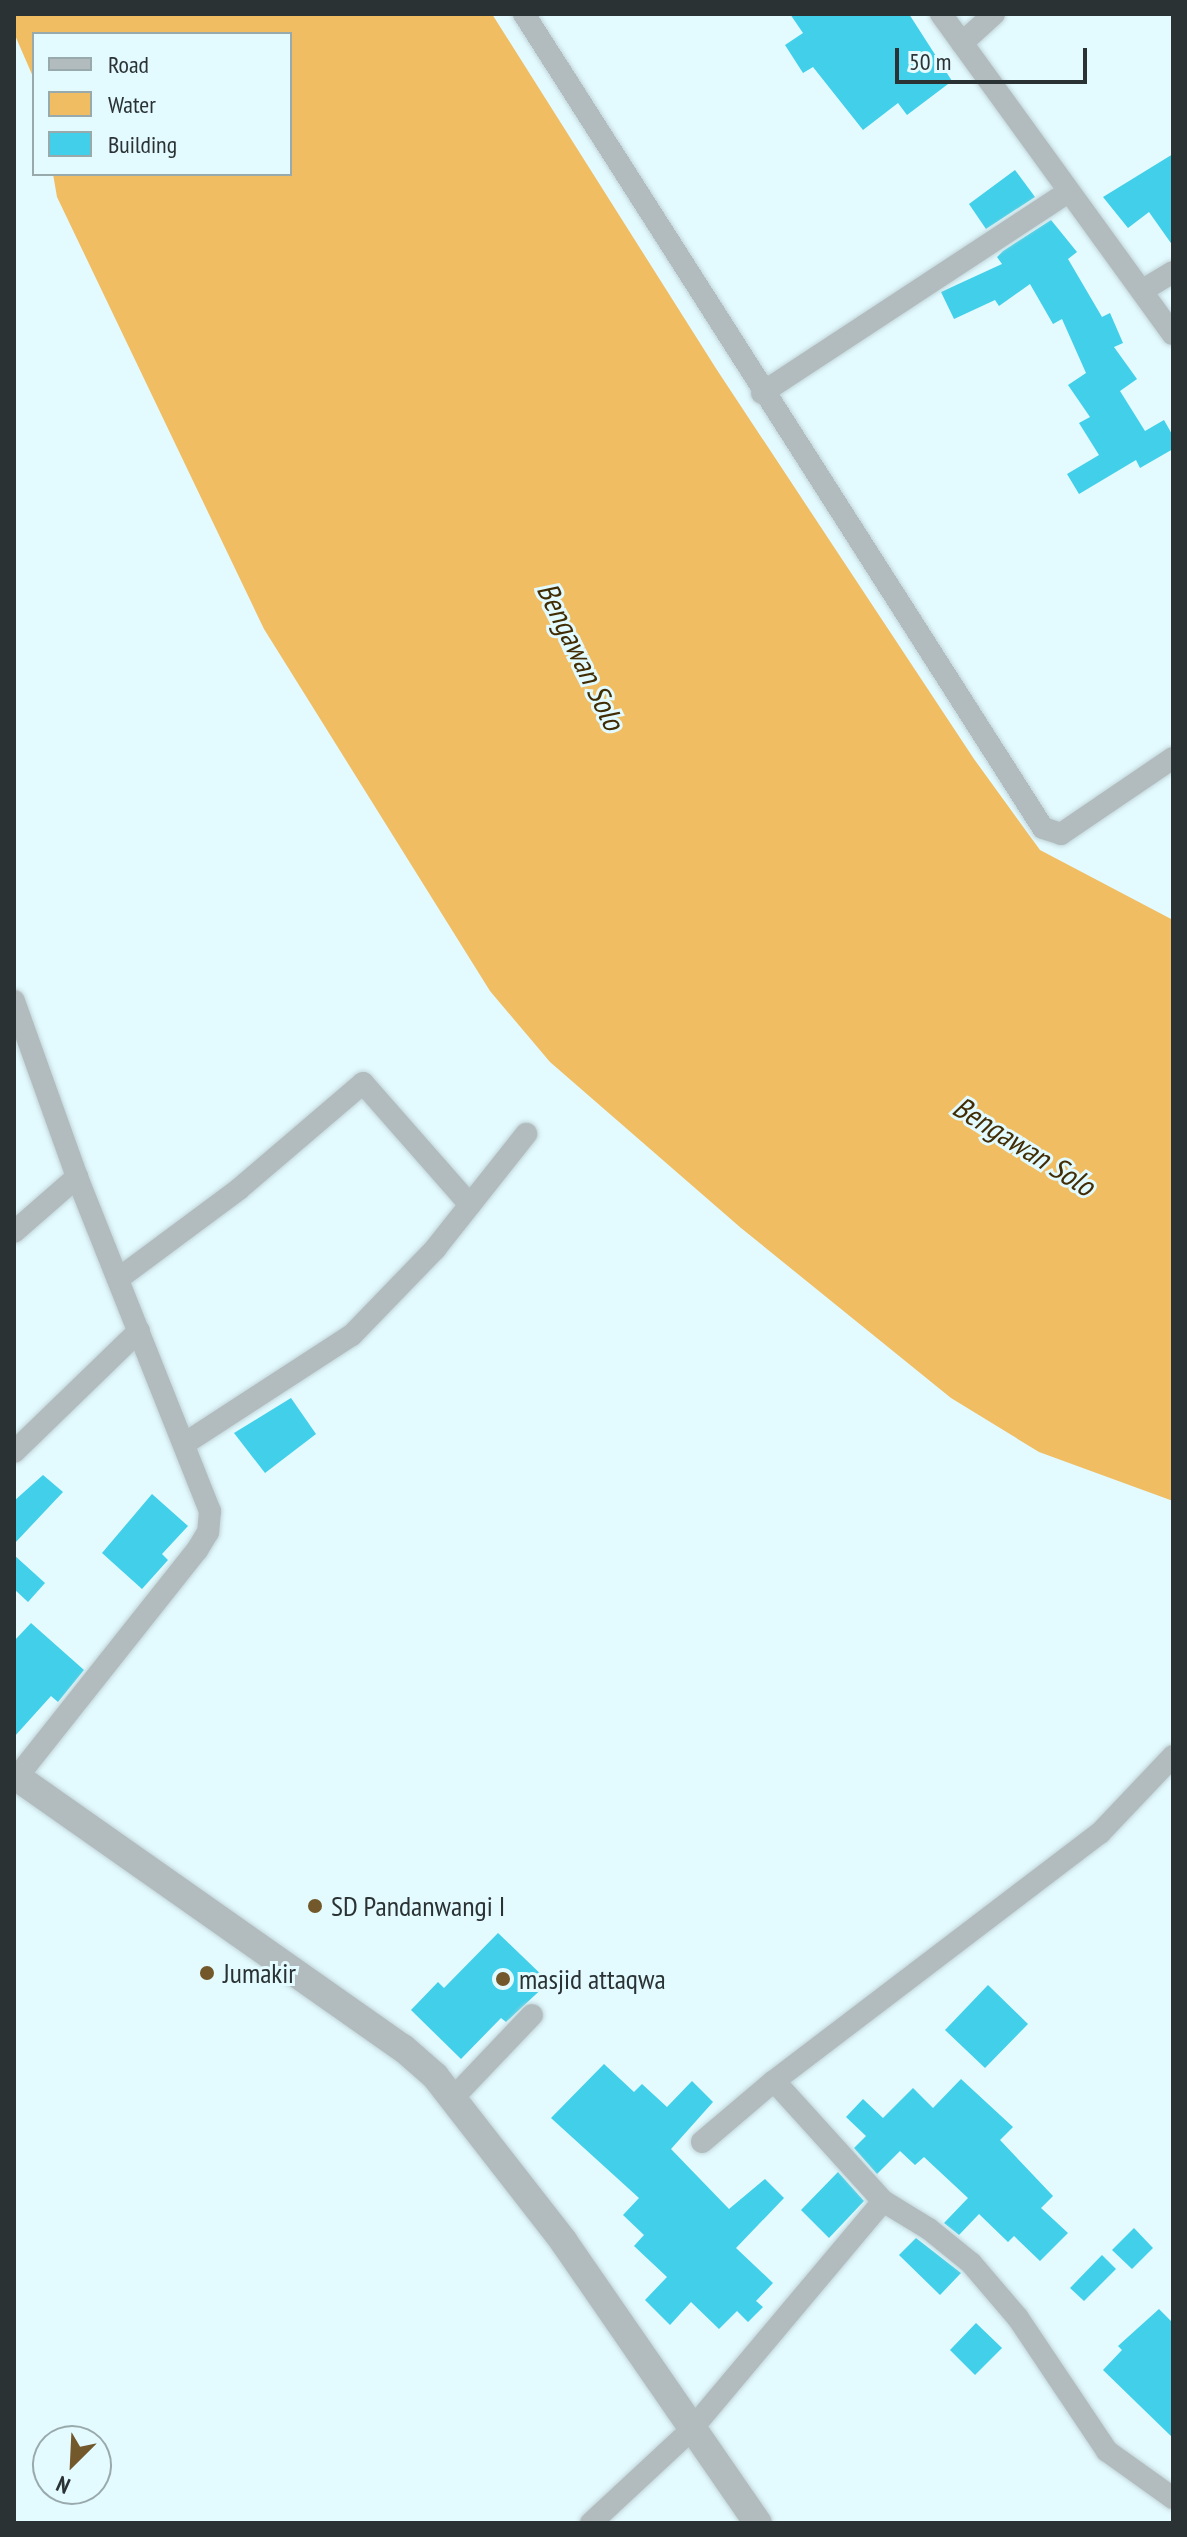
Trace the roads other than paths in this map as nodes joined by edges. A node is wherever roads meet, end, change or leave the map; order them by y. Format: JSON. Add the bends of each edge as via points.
{"nodes":[{"id":1,"x":524,"y":14,"type":"edge"},
{"id":2,"x":941,"y":14,"type":"edge"},
{"id":3,"x":994,"y":14,"type":"edge"},
{"id":4,"x":962,"y":43,"type":"junction"},
{"id":5,"x":1069,"y":191,"type":"junction"},
{"id":6,"x":1173,"y":272,"type":"edge"},
{"id":7,"x":1143,"y":290,"type":"junction"},
{"id":8,"x":1173,"y":334,"type":"edge"},
{"id":9,"x":762,"y":393,"type":"junction"},
{"id":10,"x":1173,"y":758,"type":"edge"},
{"id":11,"x":14,"y":1001,"type":"edge"},
{"id":12,"x":526,"y":1134,"type":"dead end"},
{"id":13,"x":77,"y":1177,"type":"junction"},
{"id":14,"x":470,"y":1205,"type":"junction"},
{"id":15,"x":14,"y":1232,"type":"edge"},
{"id":16,"x":118,"y":1279,"type":"junction"},
{"id":17,"x":139,"y":1331,"type":"junction"},
{"id":18,"x":184,"y":1444,"type":"junction"},
{"id":19,"x":14,"y":1452,"type":"edge"},
{"id":20,"x":1173,"y":1756,"type":"edge"},
{"id":21,"x":16,"y":1776,"type":"edge"},
{"id":22,"x":532,"y":2015,"type":"dead end"},
{"id":23,"x":774,"y":2081,"type":"junction"},
{"id":24,"x":454,"y":2097,"type":"junction"},
{"id":25,"x":702,"y":2142,"type":"dead end"},
{"id":26,"x":883,"y":2201,"type":"junction"},
{"id":27,"x":691,"y":2430,"type":"junction"},
{"id":28,"x":1173,"y":2498,"type":"edge"},
{"id":29,"x":591,"y":2523,"type":"edge"},
{"id":30,"x":758,"y":2523,"type":"edge"}],
"edges":[{"from":1,"to":9,"type":"street"},
{"from":2,"to":4,"type":"street"},
{"from":3,"to":4,"type":"street"},
{"from":4,"to":5,"type":"street"},
{"from":5,"to":7,"type":"street"},
{"from":5,"to":9,"type":"street"},
{"from":6,"to":7,"type":"street"},
{"from":7,"to":8,"type":"street"},
{"from":9,"to":10,"type":"street","via":[[1043,828],[1061,834]]},
{"from":11,"to":13,"type":"street"},
{"from":12,"to":14,"type":"street"},
{"from":13,"to":15,"type":"street"},
{"from":13,"to":16,"type":"street"},
{"from":14,"to":16,"type":"street","via":[[363,1083],[239,1189]]},
{"from":14,"to":18,"type":"street","via":[[352,1335]]},
{"from":16,"to":17,"type":"street"},
{"from":17,"to":18,"type":"street"},
{"from":17,"to":19,"type":"street"},
{"from":18,"to":21,"type":"street","via":[[210,1511],[208,1532]]},
{"from":20,"to":23,"type":"street","via":[[1100,1833]]},
{"from":21,"to":24,"type":"street","via":[[403,2048]]},
{"from":22,"to":24,"type":"street"},
{"from":23,"to":25,"type":"street"},
{"from":23,"to":26,"type":"street"},
{"from":24,"to":27,"type":"street","via":[[564,2242]]},
{"from":26,"to":27,"type":"street"},
{"from":26,"to":28,"type":"street","via":[[971,2263],[1018,2318],[1107,2451]]},
{"from":27,"to":29,"type":"street"},
{"from":27,"to":30,"type":"street"}]}
